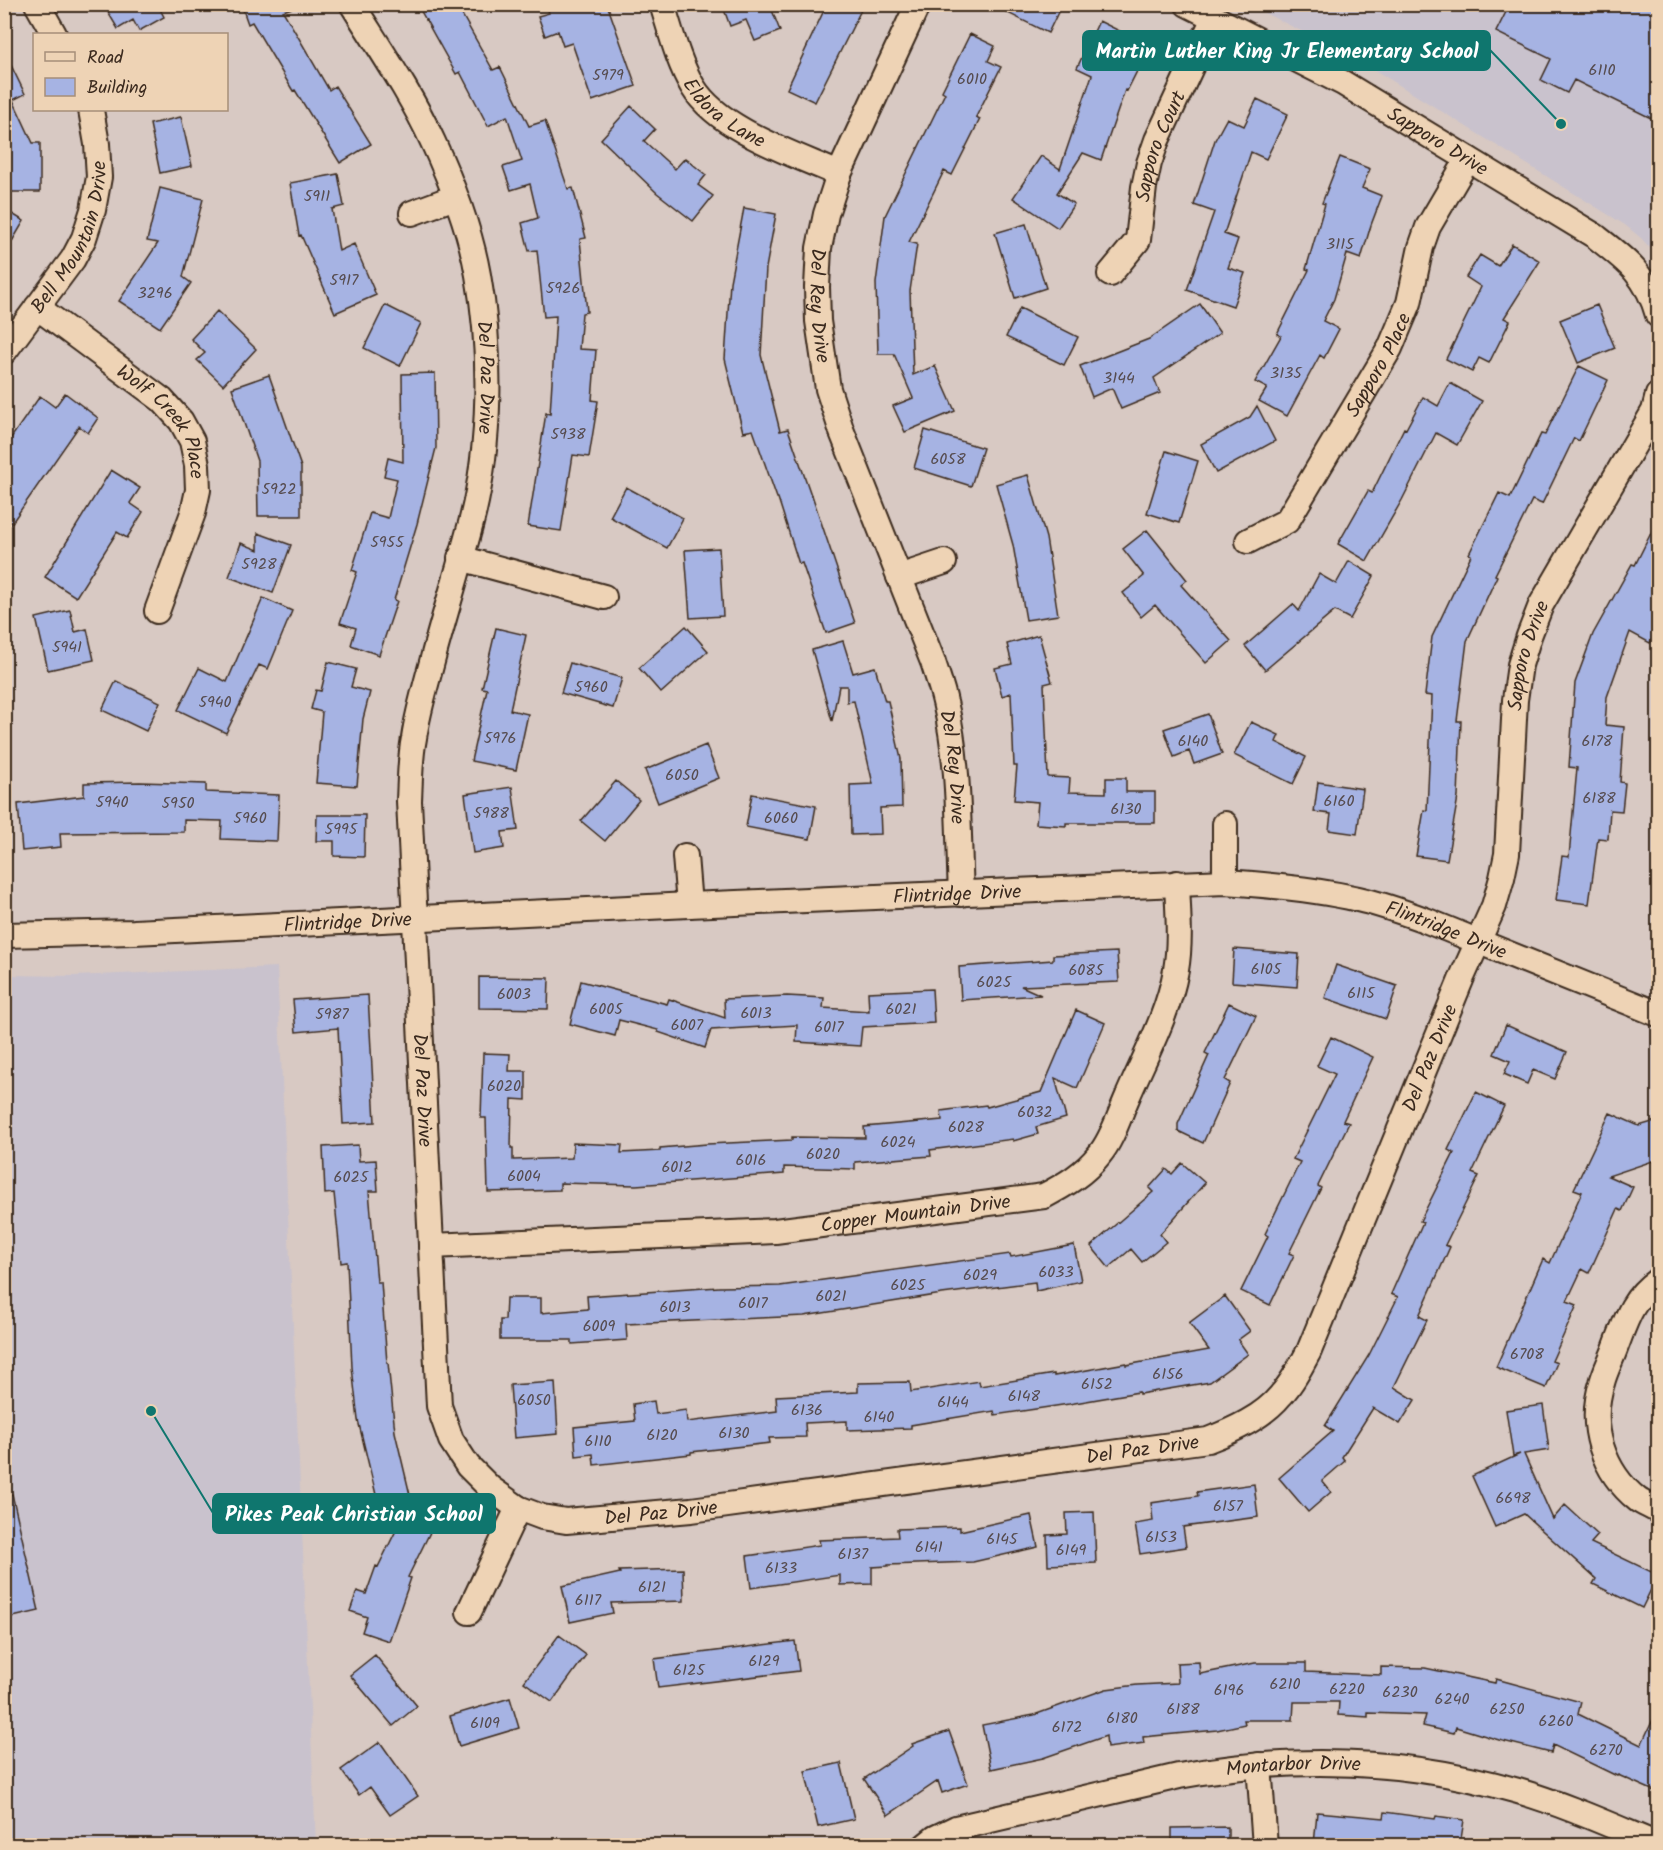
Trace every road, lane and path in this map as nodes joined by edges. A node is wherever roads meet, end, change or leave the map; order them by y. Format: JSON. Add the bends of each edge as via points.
{"nodes":[{"id":1,"x":37,"y":4,"type":"edge"},
{"id":2,"x":352,"y":4,"type":"edge"},
{"id":3,"x":662,"y":4,"type":"edge"},
{"id":4,"x":918,"y":4,"type":"edge"},
{"id":5,"x":1187,"y":4,"type":"edge"},
{"id":6,"x":1214,"y":18,"type":"junction"},
{"id":7,"x":53,"y":33,"type":"edge"},
{"id":8,"x":91,"y":111,"type":"edge"},
{"id":9,"x":1468,"y":159,"type":"junction"},
{"id":10,"x":838,"y":174,"type":"junction"},
{"id":11,"x":455,"y":197,"type":"junction"},
{"id":12,"x":412,"y":213,"type":"dead end"},
{"id":13,"x":1110,"y":274,"type":"dead end"},
{"id":14,"x":37,"y":307,"type":"junction"},
{"id":15,"x":1659,"y":315,"type":"edge"},
{"id":16,"x":4,"y":352,"type":"edge"},
{"id":17,"x":1659,"y":395,"type":"edge"},
{"id":18,"x":1248,"y":542,"type":"dead end"},
{"id":19,"x":460,"y":558,"type":"junction"},
{"id":20,"x":944,"y":562,"type":"dead end"},
{"id":21,"x":899,"y":577,"type":"junction"},
{"id":22,"x":604,"y":597,"type":"dead end"},
{"id":23,"x":157,"y":611,"type":"dead end"},
{"id":24,"x":1225,"y":824,"type":"dead end"},
{"id":25,"x":685,"y":856,"type":"dead end"},
{"id":26,"x":1226,"y":882,"type":"junction"},
{"id":27,"x":1177,"y":883,"type":"junction"},
{"id":28,"x":961,"y":894,"type":"junction"},
{"id":29,"x":689,"y":905,"type":"junction"},
{"id":30,"x":416,"y":918,"type":"junction"},
{"id":31,"x":4,"y":935,"type":"edge"},
{"id":32,"x":1478,"y":941,"type":"junction"},
{"id":33,"x":1659,"y":1014,"type":"edge"},
{"id":34,"x":431,"y":1246,"type":"junction"},
{"id":35,"x":1659,"y":1280,"type":"edge"},
{"id":36,"x":518,"y":1508,"type":"junction"},
{"id":37,"x":1659,"y":1510,"type":"edge"},
{"id":38,"x":469,"y":1612,"type":"dead end"},
{"id":39,"x":1259,"y":1765,"type":"junction"},
{"id":40,"x":925,"y":1845,"type":"edge"},
{"id":41,"x":1265,"y":1845,"type":"edge"},
{"id":42,"x":1659,"y":1845,"type":"edge"}],
"edges":[{"from":1,"to":7,"type":"street"},
{"from":2,"to":11,"type":"street","name":"Del Paz Drive","via":[[433,141]]},
{"from":3,"to":10,"type":"street","name":"Eldora Lane","via":[[684,67],[708,105],[745,132]]},
{"from":4,"to":10,"type":"street","name":"Del Rey Drive"},
{"from":5,"to":6,"type":"street","name":"Sapporo Drive"},
{"from":6,"to":9,"type":"street","name":"Sapporo Drive","via":[[1343,83]]},
{"from":6,"to":13,"type":"street","name":"Sapporo Court","via":[[1149,163],[1138,240]]},
{"from":8,"to":14,"type":"street","name":"Bell Mountain Drive","via":[[99,177],[93,210],[73,259]]},
{"from":9,"to":15,"type":"street","name":"Sapporo Drive","via":[[1623,257],[1644,280]]},
{"from":9,"to":18,"type":"street","name":"Sapporo Place","via":[[1428,227],[1409,303],[1390,348],[1287,521]]},
{"from":10,"to":21,"type":"street","name":"Del Rey Drive","via":[[819,248],[817,287],[822,357],[842,432]]},
{"from":11,"to":12,"type":"street"},
{"from":11,"to":19,"type":"street","name":"Del Paz Drive","via":[[478,273],[487,357],[485,441],[471,521]]},
{"from":14,"to":16,"type":"street","name":"Bell Mountain Drive"},
{"from":14,"to":23,"type":"street","name":"Wolf Creek Place","via":[[162,400],[192,441],[198,490]]},
{"from":17,"to":32,"type":"street","name":"Sapporo Drive","via":[[1654,411],[1541,605],[1529,636],[1515,700],[1507,854],[1494,906]]},
{"from":19,"to":22,"type":"street"},
{"from":19,"to":30,"type":"street","name":"Del Paz Drive","via":[[413,739],[409,801]]},
{"from":20,"to":21,"type":"street"},
{"from":21,"to":28,"type":"street","name":"Del Rey Drive","via":[[945,700],[955,767]]},
{"from":24,"to":26,"type":"street"},
{"from":25,"to":29,"type":"street"},
{"from":26,"to":27,"type":"street","name":"Flintridge Drive"},
{"from":26,"to":32,"type":"street","name":"Flintridge Drive","via":[[1357,898]]},
{"from":27,"to":28,"type":"street","name":"Flintridge Drive"},
{"from":27,"to":34,"type":"street","name":"Copper Mountain Drive","via":[[1178,953],[1168,1005],[1100,1154],[1084,1171],[1044,1196],[776,1231]]},
{"from":28,"to":29,"type":"street","name":"Flintridge Drive"},
{"from":29,"to":30,"type":"street","name":"Flintridge Drive"},
{"from":30,"to":31,"type":"street","name":"Flintridge Drive"},
{"from":30,"to":34,"type":"street","name":"Del Paz Drive"},
{"from":32,"to":33,"type":"street","name":"Flintridge Drive"},
{"from":32,"to":36,"type":"street","name":"Del Paz Drive","via":[[1309,1351],[1280,1397],[1233,1431],[1208,1440],[691,1510],[566,1521]]},
{"from":34,"to":36,"type":"street","name":"Del Paz Drive","via":[[439,1406],[451,1440],[468,1466]]},
{"from":35,"to":37,"type":"street","via":[[1647,1287],[1631,1308],[1601,1385],[1597,1409],[1597,1434],[1618,1480],[1639,1500]]},
{"from":36,"to":38,"type":"street"},
{"from":39,"to":40,"type":"street","name":"Montarbor Drive","via":[[1179,1776],[956,1828]]},
{"from":39,"to":41,"type":"street"},
{"from":39,"to":42,"type":"street","name":"Montarbor Drive","via":[[1339,1762],[1443,1773],[1519,1792]]}]}
